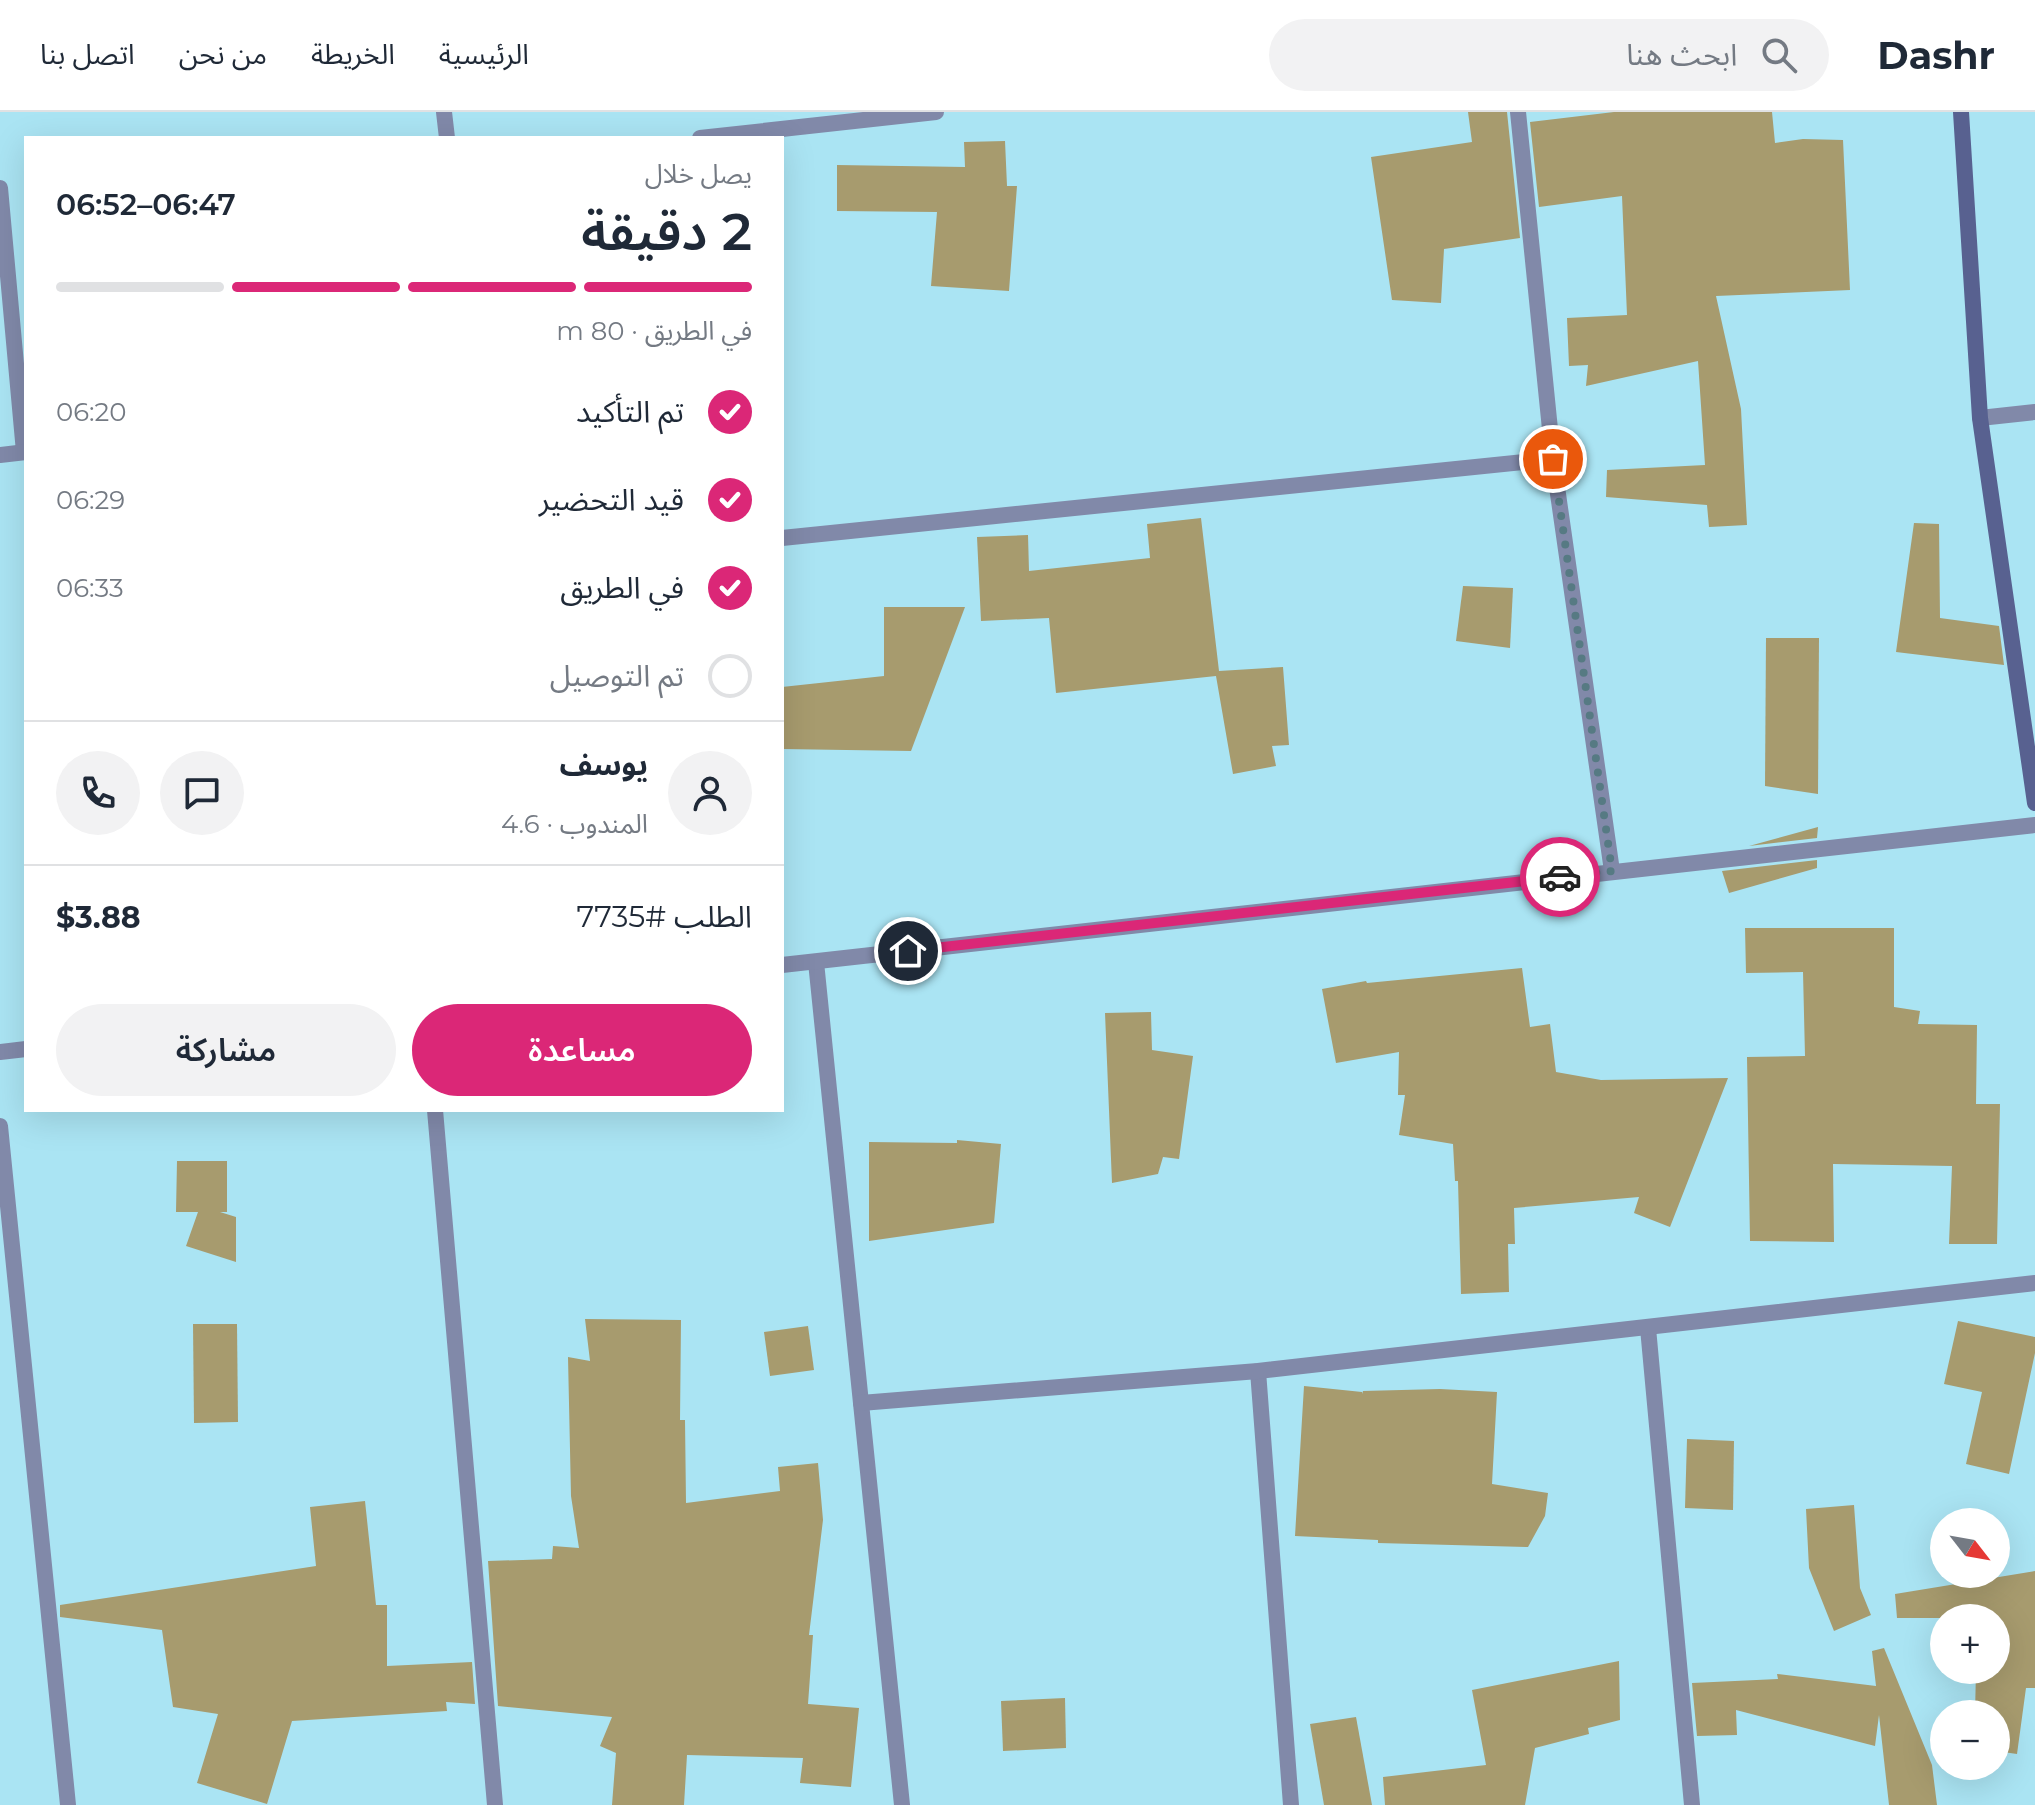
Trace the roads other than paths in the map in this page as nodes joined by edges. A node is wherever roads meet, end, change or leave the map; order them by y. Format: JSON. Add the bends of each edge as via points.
{"nodes":[{"id":1,"x":444,"y":112,"type":"edge"},
{"id":2,"x":936,"y":112,"type":"edge"},
{"id":3,"x":1518,"y":112,"type":"edge"},
{"id":4,"x":1961,"y":112,"type":"edge"},
{"id":5,"x":886,"y":114,"type":"edge"},
{"id":6,"x":447,"y":136,"type":"edge"},
{"id":7,"x":716,"y":136,"type":"edge"},
{"id":8,"x":0,"y":188,"type":"edge"},
{"id":9,"x":2035,"y":412,"type":"edge"},
{"id":10,"x":1980,"y":418,"type":"junction"},
{"id":11,"x":24,"y":441,"type":"edge"},
{"id":12,"x":24,"y":452,"type":"edge"},
{"id":13,"x":0,"y":455,"type":"edge"},
{"id":14,"x":1553,"y":459,"type":"junction"},
{"id":15,"x":784,"y":538,"type":"edge"},
{"id":16,"x":2035,"y":803,"type":"edge"},
{"id":17,"x":2035,"y":825,"type":"edge"},
{"id":18,"x":1612,"y":871,"type":"junction"},
{"id":19,"x":816,"y":962,"type":"junction"},
{"id":20,"x":784,"y":965,"type":"edge"},
{"id":21,"x":24,"y":1049,"type":"edge"},
{"id":22,"x":0,"y":1052,"type":"edge"},
{"id":23,"x":435,"y":1112,"type":"edge"},
{"id":24,"x":0,"y":1126,"type":"edge"},
{"id":25,"x":2035,"y":1283,"type":"edge"},
{"id":26,"x":1648,"y":1328,"type":"junction"},
{"id":27,"x":1258,"y":1371,"type":"junction"},
{"id":28,"x":861,"y":1403,"type":"junction"},
{"id":29,"x":68,"y":1805,"type":"edge"},
{"id":30,"x":495,"y":1805,"type":"edge"},
{"id":31,"x":902,"y":1805,"type":"edge"},
{"id":32,"x":1291,"y":1805,"type":"edge"},
{"id":33,"x":1692,"y":1805,"type":"edge"}],
"edges":[{"from":1,"to":6,"type":"street"},
{"from":2,"to":5,"type":"street"},
{"from":3,"to":14,"type":"street"},
{"from":4,"to":10,"type":"street"},
{"from":5,"to":7,"type":"street"},
{"from":8,"to":11,"type":"street"},
{"from":9,"to":10,"type":"street"},
{"from":10,"to":16,"type":"street"},
{"from":12,"to":13,"type":"street"},
{"from":14,"to":15,"type":"street"},
{"from":14,"to":18,"type":"street"},
{"from":17,"to":18,"type":"street"},
{"from":18,"to":19,"type":"street"},
{"from":19,"to":20,"type":"street"},
{"from":19,"to":28,"type":"street"},
{"from":21,"to":22,"type":"street"},
{"from":23,"to":30,"type":"street"},
{"from":24,"to":29,"type":"street"},
{"from":25,"to":26,"type":"street"},
{"from":26,"to":27,"type":"street"},
{"from":26,"to":33,"type":"street"},
{"from":27,"to":28,"type":"street"},
{"from":27,"to":32,"type":"street"},
{"from":28,"to":31,"type":"street"}]}
